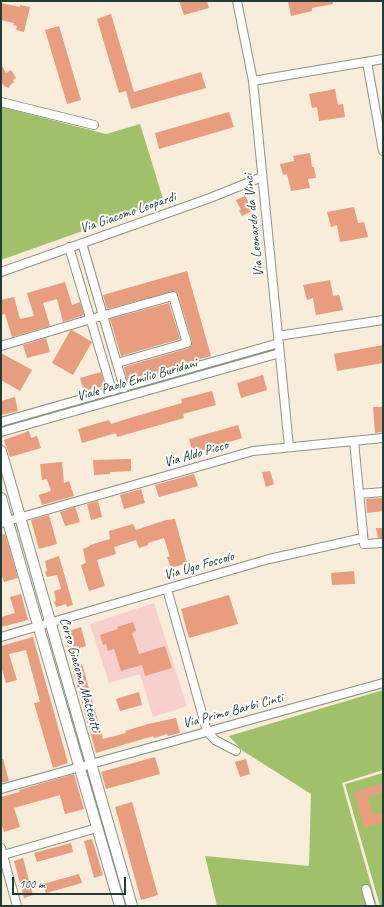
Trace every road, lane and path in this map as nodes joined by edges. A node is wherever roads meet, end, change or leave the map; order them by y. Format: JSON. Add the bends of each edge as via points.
{"nodes":[{"id":1,"x":237,"y":1,"type":"edge"},
{"id":2,"x":383,"y":59,"type":"edge"},
{"id":3,"x":367,"y":62,"type":"junction"},
{"id":4,"x":253,"y":81,"type":"junction"},
{"id":5,"x":1,"y":102,"type":"edge"},
{"id":6,"x":94,"y":125,"type":"dead end"},
{"id":7,"x":383,"y":148,"type":"edge"},
{"id":8,"x":262,"y":177,"type":"junction"},
{"id":9,"x":82,"y":243,"type":"junction"},
{"id":10,"x":69,"y":247,"type":"junction"},
{"id":11,"x":1,"y":272,"type":"edge"},
{"id":12,"x":103,"y":316,"type":"junction"},
{"id":13,"x":91,"y":319,"type":"junction"},
{"id":14,"x":383,"y":320,"type":"edge"},
{"id":15,"x":278,"y":340,"type":"junction"},
{"id":16,"x":1,"y":346,"type":"edge"},
{"id":17,"x":280,"y":353,"type":"junction"},
{"id":18,"x":117,"y":363,"type":"junction"},
{"id":19,"x":124,"y":388,"type":"junction"},
{"id":20,"x":112,"y":391,"type":"junction"},
{"id":21,"x":1,"y":422,"type":"edge"},
{"id":22,"x":1,"y":432,"type":"edge"},
{"id":23,"x":383,"y":438,"type":"edge"},
{"id":24,"x":354,"y":441,"type":"junction"},
{"id":25,"x":289,"y":447,"type":"junction"},
{"id":26,"x":1,"y":451,"type":"edge"},
{"id":27,"x":383,"y":492,"type":"edge"},
{"id":28,"x":359,"y":494,"type":"junction"},
{"id":29,"x":1,"y":498,"type":"edge"},
{"id":30,"x":20,"y":518,"type":"junction"},
{"id":31,"x":4,"y":522,"type":"edge"},
{"id":32,"x":363,"y":541,"type":"junction"},
{"id":33,"x":383,"y":543,"type":"edge"},
{"id":34,"x":166,"y":590,"type":"junction"},
{"id":35,"x":44,"y":624,"type":"junction"},
{"id":36,"x":1,"y":637,"type":"edge"},
{"id":37,"x":383,"y":683,"type":"edge"},
{"id":38,"x":207,"y":731,"type":"junction"},
{"id":39,"x":236,"y":751,"type":"dead end"},
{"id":40,"x":90,"y":764,"type":"junction"},
{"id":41,"x":79,"y":767,"type":"junction"},
{"id":42,"x":1,"y":789,"type":"edge"},
{"id":43,"x":97,"y":828,"type":"junction"},
{"id":44,"x":2,"y":852,"type":"edge"},
{"id":45,"x":366,"y":889,"type":"dead end"},
{"id":46,"x":17,"y":906,"type":"edge"},
{"id":47,"x":120,"y":906,"type":"edge"},
{"id":48,"x":132,"y":906,"type":"edge"},
{"id":49,"x":371,"y":906,"type":"edge"}],
"edges":[{"from":1,"to":4,"type":"street","name":"Via Leonardo da Vinci"},
{"from":2,"to":3,"type":"street"},
{"from":3,"to":4,"type":"street"},
{"from":3,"to":7,"type":"street"},
{"from":4,"to":8,"type":"street","name":"Via Leonardo da Vinci"},
{"from":5,"to":6,"type":"street"},
{"from":8,"to":9,"type":"street","name":"Via Giacomo Leopardi"},
{"from":8,"to":15,"type":"street","name":"Via Leonardo da Vinci"},
{"from":9,"to":10,"type":"street","name":"Via Giacomo Leopardi"},
{"from":9,"to":12,"type":"street"},
{"from":10,"to":11,"type":"street","name":"Via Giacomo Leopardi"},
{"from":10,"to":13,"type":"street"},
{"from":12,"to":13,"type":"street"},
{"from":12,"to":18,"type":"street"},
{"from":12,"to":18,"type":"street","via":[[173,296],[187,343]]},
{"from":13,"to":16,"type":"street"},
{"from":13,"to":20,"type":"street"},
{"from":14,"to":15,"type":"street","name":"Viale Paolo Emilio Buridani"},
{"from":15,"to":17,"type":"street","name":"Via Leonardo da Vinci"},
{"from":15,"to":19,"type":"street","name":"Viale Paolo Emilio Buridani"},
{"from":17,"to":22,"type":"street","name":"Viale Paolo Emilio Buridani"},
{"from":17,"to":25,"type":"street","name":"Via Leonardo da Vinci"},
{"from":18,"to":19,"type":"street"},
{"from":19,"to":20,"type":"street","name":"Viale Paolo Emilio Buridani"},
{"from":20,"to":21,"type":"street","name":"Viale Paolo Emilio Buridani"},
{"from":23,"to":24,"type":"street","name":"Via Aldo Picco"},
{"from":24,"to":25,"type":"street","name":"Via Aldo Picco"},
{"from":24,"to":28,"type":"street"},
{"from":25,"to":30,"type":"street","name":"Via Aldo Picco","via":[[253,451]]},
{"from":26,"to":30,"type":"street","name":"Corso Giacomo Matteotti"},
{"from":27,"to":28,"type":"street"},
{"from":28,"to":32,"type":"street"},
{"from":29,"to":31,"type":"street","name":"Corso Giacomo Matteotti"},
{"from":30,"to":31,"type":"street","name":"Via Aldo Picco"},
{"from":30,"to":35,"type":"street","name":"Corso Giacomo Matteotti"},
{"from":31,"to":35,"type":"street","name":"Corso Giacomo Matteotti"},
{"from":32,"to":33,"type":"street","name":"Via Ugo Foscolo"},
{"from":32,"to":34,"type":"street","name":"Via Ugo Foscolo","via":[[269,560]]},
{"from":34,"to":35,"type":"street","name":"Via Ugo Foscolo"},
{"from":34,"to":38,"type":"street"},
{"from":35,"to":36,"type":"street","name":"Via Ugo Foscolo"},
{"from":35,"to":40,"type":"street","name":"Corso Giacomo Matteotti"},
{"from":35,"to":41,"type":"street","name":"Corso Giacomo Matteotti"},
{"from":37,"to":38,"type":"street","name":"Via Primo Barbi Cinti"},
{"from":38,"to":39,"type":"street","via":[[215,740]]},
{"from":38,"to":40,"type":"street","name":"Via Primo Barbi Cinti"},
{"from":40,"to":41,"type":"street","name":"Via Primo Barbi Cinti"},
{"from":40,"to":48,"type":"street","name":"Corso Giacomo Matteotti"},
{"from":41,"to":42,"type":"street","name":"Via Primo Barbi Cinti"},
{"from":41,"to":43,"type":"street","name":"Corso Giacomo Matteotti"},
{"from":43,"to":44,"type":"street"},
{"from":43,"to":47,"type":"street","name":"Corso Giacomo Matteotti"},
{"from":44,"to":46,"type":"street"},
{"from":45,"to":49,"type":"street"}]}
